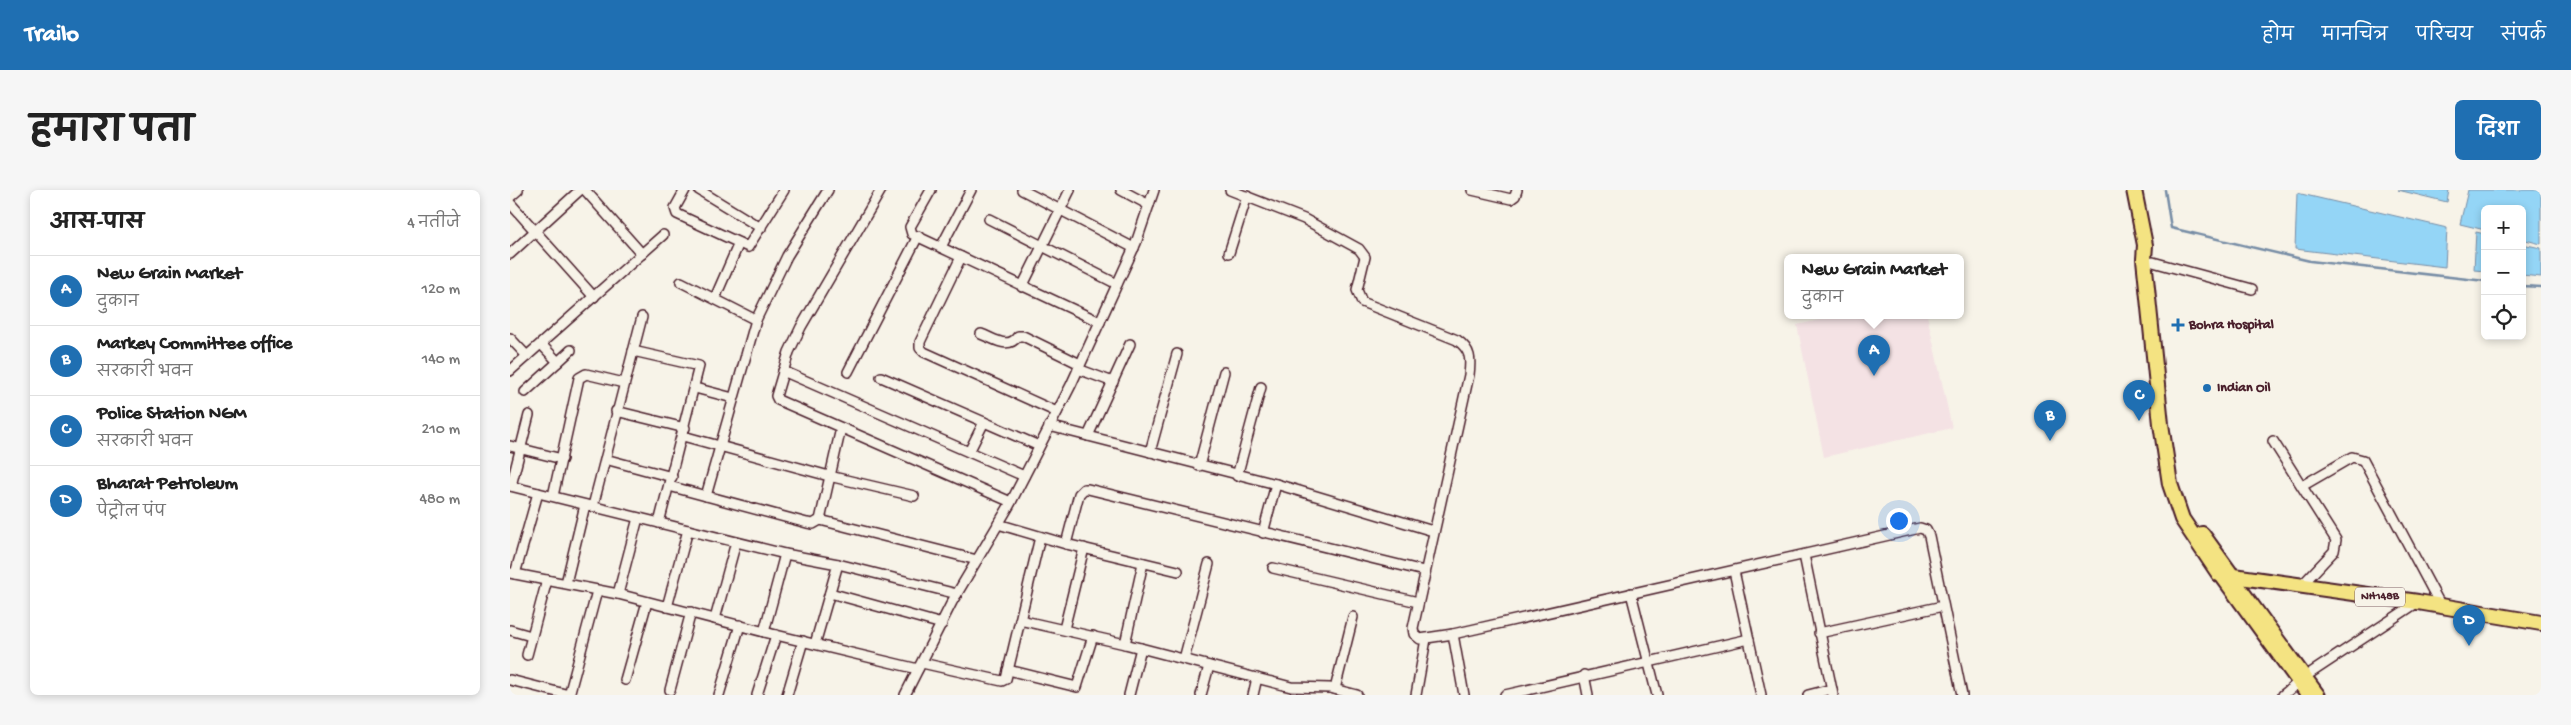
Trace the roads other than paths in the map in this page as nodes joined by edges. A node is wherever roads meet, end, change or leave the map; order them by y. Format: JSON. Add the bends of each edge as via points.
{"nodes":[{"id":1,"x":518,"y":190,"type":"edge"},
{"id":2,"x":585,"y":190,"type":"edge"},
{"id":3,"x":685,"y":190,"type":"edge"},
{"id":4,"x":699,"y":190,"type":"edge"},
{"id":5,"x":784,"y":190,"type":"edge"},
{"id":6,"x":828,"y":190,"type":"edge"},
{"id":7,"x":882,"y":190,"type":"edge"},
{"id":8,"x":931,"y":190,"type":"edge"},
{"id":9,"x":972,"y":190,"type":"edge"},
{"id":10,"x":1022,"y":190,"type":"edge"},
{"id":11,"x":1070,"y":190,"type":"edge"},
{"id":12,"x":1121,"y":190,"type":"edge"},
{"id":13,"x":1154,"y":190,"type":"edge"},
{"id":14,"x":1230,"y":190,"type":"edge"},
{"id":15,"x":1472,"y":190,"type":"edge"},
{"id":16,"x":1517,"y":190,"type":"edge"},
{"id":17,"x":2134,"y":190,"type":"edge"},
{"id":18,"x":575,"y":192,"type":"edge"},
{"id":19,"x":1252,"y":195,"type":"edge"},
{"id":20,"x":510,"y":198,"type":"edge"},
{"id":21,"x":510,"y":203,"type":"edge"},
{"id":22,"x":1149,"y":205,"type":"junction"},
{"id":23,"x":1060,"y":210,"type":"junction"},
{"id":24,"x":989,"y":219,"type":"dead end"},
{"id":25,"x":761,"y":228,"type":"junction"},
{"id":26,"x":535,"y":232,"type":"junction"},
{"id":27,"x":663,"y":235,"type":"dead end"},
{"id":28,"x":918,"y":236,"type":"junction"},
{"id":29,"x":739,"y":243,"type":"junction"},
{"id":30,"x":2145,"y":244,"type":"junction"},
{"id":31,"x":1042,"y":246,"type":"junction"},
{"id":32,"x":941,"y":248,"type":"junction"},
{"id":33,"x":1134,"y":248,"type":"junction"},
{"id":34,"x":1229,"y":253,"type":"dead end"},
{"id":35,"x":510,"y":254,"type":"edge"},
{"id":36,"x":642,"y":254,"type":"junction"},
{"id":37,"x":961,"y":257,"type":"junction"},
{"id":38,"x":2153,"y":262,"type":"junction"},
{"id":39,"x":681,"y":282,"type":"dead end"},
{"id":40,"x":1117,"y":284,"type":"junction"},
{"id":41,"x":1022,"y":287,"type":"junction"},
{"id":42,"x":2252,"y":289,"type":"dead end"},
{"id":43,"x":594,"y":297,"type":"junction"},
{"id":44,"x":715,"y":298,"type":"junction"},
{"id":45,"x":642,"y":317,"type":"dead end"},
{"id":46,"x":756,"y":320,"type":"junction"},
{"id":47,"x":1100,"y":322,"type":"junction"},
{"id":48,"x":981,"y":334,"type":"dead end"},
{"id":49,"x":510,"y":338,"type":"edge"},
{"id":50,"x":541,"y":344,"type":"junction"},
{"id":51,"x":1130,"y":344,"type":"dead end"},
{"id":52,"x":572,"y":350,"type":"dead end"},
{"id":53,"x":633,"y":350,"type":"junction"},
{"id":54,"x":1177,"y":354,"type":"dead end"},
{"id":55,"x":527,"y":356,"type":"junction"},
{"id":56,"x":558,"y":362,"type":"junction"},
{"id":57,"x":1079,"y":367,"type":"junction"},
{"id":58,"x":510,"y":371,"type":"edge"},
{"id":59,"x":783,"y":371,"type":"junction"},
{"id":60,"x":848,"y":372,"type":"dead end"},
{"id":61,"x":1224,"y":372,"type":"dead end"},
{"id":62,"x":881,"y":377,"type":"dead end"},
{"id":63,"x":1113,"y":382,"type":"junction"},
{"id":64,"x":624,"y":383,"type":"junction"},
{"id":65,"x":1261,"y":387,"type":"dead end"},
{"id":66,"x":695,"y":388,"type":"junction"},
{"id":67,"x":525,"y":392,"type":"dead end"},
{"id":68,"x":733,"y":398,"type":"junction"},
{"id":69,"x":616,"y":411,"type":"junction"},
{"id":70,"x":1057,"y":412,"type":"junction"},
{"id":71,"x":529,"y":415,"type":"dead end"},
{"id":72,"x":984,"y":422,"type":"junction"},
{"id":73,"x":1049,"y":426,"type":"junction"},
{"id":74,"x":841,"y":428,"type":"junction"},
{"id":75,"x":684,"y":432,"type":"junction"},
{"id":76,"x":1088,"y":436,"type":"junction"},
{"id":77,"x":2273,"y":441,"type":"dead end"},
{"id":78,"x":510,"y":446,"type":"edge"},
{"id":79,"x":1040,"y":446,"type":"junction"},
{"id":80,"x":720,"y":447,"type":"junction"},
{"id":81,"x":520,"y":448,"type":"junction"},
{"id":82,"x":969,"y":452,"type":"junction"},
{"id":83,"x":1150,"y":452,"type":"junction"},
{"id":84,"x":562,"y":459,"type":"junction"},
{"id":85,"x":605,"y":459,"type":"junction"},
{"id":86,"x":1199,"y":466,"type":"junction"},
{"id":87,"x":829,"y":476,"type":"junction"},
{"id":88,"x":1024,"y":476,"type":"junction"},
{"id":89,"x":1237,"y":476,"type":"junction"},
{"id":90,"x":670,"y":481,"type":"junction"},
{"id":91,"x":1276,"y":484,"type":"junction"},
{"id":92,"x":510,"y":486,"type":"edge"},
{"id":93,"x":2302,"y":486,"type":"junction"},
{"id":94,"x":538,"y":493,"type":"junction"},
{"id":95,"x":554,"y":496,"type":"junction"},
{"id":96,"x":706,"y":496,"type":"junction"},
{"id":97,"x":914,"y":496,"type":"dead end"},
{"id":98,"x":1011,"y":502,"type":"junction"},
{"id":99,"x":589,"y":506,"type":"junction"},
{"id":100,"x":2186,"y":517,"type":"junction"},
{"id":101,"x":638,"y":518,"type":"junction"},
{"id":102,"x":820,"y":520,"type":"junction"},
{"id":103,"x":659,"y":523,"type":"junction"},
{"id":104,"x":998,"y":524,"type":"junction"},
{"id":105,"x":688,"y":530,"type":"junction"},
{"id":106,"x":1433,"y":531,"type":"junction"},
{"id":107,"x":1263,"y":534,"type":"junction"},
{"id":108,"x":1040,"y":537,"type":"junction"},
{"id":109,"x":736,"y":542,"type":"junction"},
{"id":110,"x":1066,"y":544,"type":"junction"},
{"id":111,"x":1084,"y":548,"type":"junction"},
{"id":112,"x":785,"y":554,"type":"junction"},
{"id":113,"x":1804,"y":555,"type":"junction"},
{"id":114,"x":977,"y":560,"type":"junction"},
{"id":115,"x":1143,"y":563,"type":"junction"},
{"id":116,"x":838,"y":564,"type":"junction"},
{"id":117,"x":1208,"y":564,"type":"dead end"},
{"id":118,"x":1273,"y":568,"type":"dead end"},
{"id":119,"x":1178,"y":571,"type":"dead end"},
{"id":120,"x":1734,"y":571,"type":"junction"},
{"id":121,"x":1424,"y":572,"type":"junction"},
{"id":122,"x":513,"y":574,"type":"edge"},
{"id":123,"x":2219,"y":574,"type":"junction"},
{"id":124,"x":2234,"y":577,"type":"junction"},
{"id":125,"x":546,"y":580,"type":"junction"},
{"id":126,"x":566,"y":584,"type":"junction"},
{"id":127,"x":2301,"y":586,"type":"junction"},
{"id":128,"x":598,"y":591,"type":"junction"},
{"id":129,"x":830,"y":593,"type":"junction"},
{"id":130,"x":1632,"y":593,"type":"junction"},
{"id":131,"x":618,"y":594,"type":"junction"},
{"id":132,"x":958,"y":594,"type":"junction"},
{"id":133,"x":647,"y":602,"type":"junction"},
{"id":134,"x":1418,"y":602,"type":"junction"},
{"id":135,"x":2418,"y":602,"type":"junction"},
{"id":136,"x":1943,"y":606,"type":"junction"},
{"id":137,"x":2441,"y":606,"type":"junction"},
{"id":138,"x":667,"y":607,"type":"junction"},
{"id":139,"x":690,"y":612,"type":"junction"},
{"id":140,"x":1353,"y":617,"type":"dead end"},
{"id":141,"x":715,"y":619,"type":"junction"},
{"id":142,"x":1020,"y":620,"type":"junction"},
{"id":143,"x":2541,"y":623,"type":"edge"},
{"id":144,"x":942,"y":624,"type":"junction"},
{"id":145,"x":740,"y":626,"type":"junction"},
{"id":146,"x":1064,"y":629,"type":"junction"},
{"id":147,"x":510,"y":630,"type":"edge"},
{"id":148,"x":764,"y":632,"type":"junction"},
{"id":149,"x":1819,"y":633,"type":"junction"},
{"id":150,"x":1453,"y":634,"type":"junction"},
{"id":151,"x":776,"y":635,"type":"junction"},
{"id":152,"x":532,"y":636,"type":"junction"},
{"id":153,"x":1093,"y":636,"type":"junction"},
{"id":154,"x":1749,"y":638,"type":"junction"},
{"id":155,"x":1426,"y":639,"type":"junction"},
{"id":156,"x":803,"y":641,"type":"junction"},
{"id":157,"x":815,"y":644,"type":"junction"},
{"id":158,"x":1125,"y":644,"type":"junction"},
{"id":159,"x":1141,"y":648,"type":"junction"},
{"id":160,"x":527,"y":655,"type":"dead end"},
{"id":161,"x":1184,"y":660,"type":"junction"},
{"id":162,"x":1650,"y":663,"type":"junction"},
{"id":163,"x":920,"y":666,"type":"junction"},
{"id":164,"x":1209,"y":666,"type":"junction"},
{"id":165,"x":1008,"y":670,"type":"junction"},
{"id":166,"x":1584,"y":675,"type":"junction"},
{"id":167,"x":1257,"y":678,"type":"junction"},
{"id":168,"x":2302,"y":679,"type":"junction"},
{"id":169,"x":510,"y":680,"type":"edge"},
{"id":170,"x":625,"y":680,"type":"dead end"},
{"id":171,"x":1335,"y":689,"type":"junction"},
{"id":172,"x":670,"y":690,"type":"dead end"},
{"id":173,"x":1305,"y":692,"type":"edge"},
{"id":174,"x":1832,"y":692,"type":"edge"},
{"id":175,"x":569,"y":695,"type":"edge"},
{"id":176,"x":719,"y":695,"type":"edge"},
{"id":177,"x":757,"y":695,"type":"edge"},
{"id":178,"x":786,"y":695,"type":"edge"},
{"id":179,"x":905,"y":695,"type":"edge"},
{"id":180,"x":1129,"y":695,"type":"edge"},
{"id":181,"x":1201,"y":695,"type":"edge"},
{"id":182,"x":1253,"y":695,"type":"edge"},
{"id":183,"x":1357,"y":695,"type":"edge"},
{"id":184,"x":1416,"y":695,"type":"edge"},
{"id":185,"x":1464,"y":695,"type":"edge"},
{"id":186,"x":1506,"y":695,"type":"edge"},
{"id":187,"x":1588,"y":695,"type":"edge"},
{"id":188,"x":1657,"y":695,"type":"edge"},
{"id":189,"x":1761,"y":695,"type":"edge"},
{"id":190,"x":1808,"y":695,"type":"edge"},
{"id":191,"x":1962,"y":695,"type":"edge"},
{"id":192,"x":2283,"y":695,"type":"edge"},
{"id":193,"x":2307,"y":695,"type":"edge"},
{"id":194,"x":2319,"y":695,"type":"edge"}],
"edges":[{"from":1,"to":20,"type":"street"},
{"from":2,"to":36,"type":"street"},
{"from":3,"to":29,"type":"street","via":[[675,208],[677,214]]},
{"from":4,"to":25,"type":"street"},
{"from":5,"to":25,"type":"street"},
{"from":6,"to":46,"type":"street","via":[[787,256]]},
{"from":7,"to":59,"type":"street","via":[[800,327]]},
{"from":8,"to":28,"type":"street","via":[[910,227],[912,234]]},
{"from":9,"to":32,"type":"street"},
{"from":10,"to":23,"type":"street"},
{"from":11,"to":23,"type":"street"},
{"from":12,"to":22,"type":"street"},
{"from":13,"to":22,"type":"street"},
{"from":14,"to":19,"type":"street"},
{"from":15,"to":16,"type":"street","via":[[1511,199]]},
{"from":17,"to":30,"type":"highway"},
{"from":18,"to":26,"type":"street"},
{"from":19,"to":34,"type":"street"},
{"from":19,"to":106,"type":"street","via":[[1363,252],[1365,257],[1358,290],[1362,302],[1466,346],[1471,359],[1469,375]]},
{"from":21,"to":26,"type":"street"},
{"from":22,"to":33,"type":"street"},
{"from":23,"to":31,"type":"street"},
{"from":23,"to":33,"type":"street"},
{"from":24,"to":31,"type":"street"},
{"from":25,"to":29,"type":"street","via":[[748,247]]},
{"from":26,"to":35,"type":"street"},
{"from":26,"to":43,"type":"street"},
{"from":27,"to":36,"type":"street"},
{"from":28,"to":32,"type":"street"},
{"from":28,"to":60,"type":"street"},
{"from":29,"to":44,"type":"street"},
{"from":30,"to":38,"type":"highway"},
{"from":30,"to":100,"type":"highway","via":[[2161,424],[2170,484]]},
{"from":31,"to":40,"type":"street"},
{"from":31,"to":41,"type":"street"},
{"from":32,"to":37,"type":"street"},
{"from":33,"to":40,"type":"street"},
{"from":36,"to":43,"type":"street"},
{"from":37,"to":41,"type":"street"},
{"from":37,"to":70,"type":"street","via":[[920,348]]},
{"from":38,"to":42,"type":"street"},
{"from":38,"to":100,"type":"highway","via":[[2164,381]]},
{"from":39,"to":44,"type":"street"},
{"from":40,"to":47,"type":"street"},
{"from":41,"to":47,"type":"street"},
{"from":43,"to":50,"type":"street"},
{"from":44,"to":46,"type":"street"},
{"from":45,"to":53,"type":"street"},
{"from":46,"to":68,"type":"street"},
{"from":47,"to":57,"type":"street"},
{"from":48,"to":57,"type":"street","via":[[1008,344],[1022,336]]},
{"from":49,"to":55,"type":"street"},
{"from":50,"to":55,"type":"street"},
{"from":50,"to":56,"type":"street"},
{"from":51,"to":63,"type":"street"},
{"from":52,"to":56,"type":"street"},
{"from":53,"to":64,"type":"street"},
{"from":53,"to":66,"type":"street","via":[[696,364],[699,369]]},
{"from":54,"to":83,"type":"street"},
{"from":55,"to":58,"type":"street"},
{"from":56,"to":67,"type":"street"},
{"from":57,"to":63,"type":"street"},
{"from":57,"to":70,"type":"street"},
{"from":59,"to":74,"type":"street","via":[[776,396],[780,402]]},
{"from":59,"to":82,"type":"street"},
{"from":61,"to":86,"type":"street"},
{"from":62,"to":72,"type":"street"},
{"from":63,"to":76,"type":"street"},
{"from":64,"to":69,"type":"street"},
{"from":64,"to":84,"type":"street","via":[[582,374]]},
{"from":65,"to":89,"type":"street"},
{"from":66,"to":68,"type":"street"},
{"from":66,"to":75,"type":"street"},
{"from":68,"to":80,"type":"street"},
{"from":69,"to":75,"type":"street"},
{"from":69,"to":85,"type":"street"},
{"from":70,"to":73,"type":"street"},
{"from":71,"to":81,"type":"street"},
{"from":72,"to":79,"type":"street"},
{"from":72,"to":82,"type":"street"},
{"from":73,"to":76,"type":"street"},
{"from":73,"to":79,"type":"street"},
{"from":74,"to":87,"type":"street"},
{"from":74,"to":98,"type":"street"},
{"from":75,"to":80,"type":"street"},
{"from":75,"to":90,"type":"street"},
{"from":76,"to":83,"type":"street"},
{"from":77,"to":93,"type":"street"},
{"from":78,"to":81,"type":"street"},
{"from":79,"to":88,"type":"street"},
{"from":80,"to":87,"type":"street"},
{"from":80,"to":96,"type":"street"},
{"from":81,"to":84,"type":"street"},
{"from":81,"to":92,"type":"street"},
{"from":82,"to":88,"type":"street"},
{"from":83,"to":86,"type":"street"},
{"from":84,"to":95,"type":"street"},
{"from":85,"to":90,"type":"street"},
{"from":85,"to":99,"type":"street"},
{"from":86,"to":89,"type":"street"},
{"from":87,"to":97,"type":"street"},
{"from":87,"to":102,"type":"street"},
{"from":88,"to":98,"type":"street"},
{"from":89,"to":91,"type":"street"},
{"from":90,"to":96,"type":"street"},
{"from":90,"to":103,"type":"street"},
{"from":91,"to":106,"type":"street"},
{"from":91,"to":107,"type":"street"},
{"from":92,"to":94,"type":"street"},
{"from":93,"to":127,"type":"street","via":[[2334,535],[2336,544],[2334,551]]},
{"from":93,"to":137,"type":"street","via":[[2352,457],[2363,460]]},
{"from":94,"to":95,"type":"street"},
{"from":94,"to":122,"type":"street"},
{"from":95,"to":99,"type":"street"},
{"from":96,"to":102,"type":"street","via":[[807,523]]},
{"from":98,"to":104,"type":"street"},
{"from":99,"to":101,"type":"street"},
{"from":99,"to":126,"type":"street"},
{"from":100,"to":123,"type":"highway"},
{"from":100,"to":124,"type":"highway"},
{"from":101,"to":103,"type":"street"},
{"from":101,"to":131,"type":"street"},
{"from":102,"to":114,"type":"street"},
{"from":103,"to":105,"type":"street"},
{"from":104,"to":108,"type":"street"},
{"from":104,"to":114,"type":"street"},
{"from":105,"to":109,"type":"street"},
{"from":105,"to":138,"type":"street"},
{"from":106,"to":121,"type":"street"},
{"from":107,"to":110,"type":"street","via":[[1084,489]]},
{"from":107,"to":121,"type":"street"},
{"from":108,"to":110,"type":"street"},
{"from":108,"to":142,"type":"street"},
{"from":109,"to":112,"type":"street"},
{"from":109,"to":141,"type":"street"},
{"from":110,"to":111,"type":"street"},
{"from":111,"to":115,"type":"street"},
{"from":111,"to":146,"type":"street"},
{"from":112,"to":116,"type":"street"},
{"from":112,"to":148,"type":"street"},
{"from":113,"to":120,"type":"street"},
{"from":113,"to":136,"type":"street","via":[[1915,529],[1926,530]]},
{"from":113,"to":149,"type":"street"},
{"from":114,"to":132,"type":"street"},
{"from":115,"to":119,"type":"street"},
{"from":115,"to":158,"type":"street"},
{"from":116,"to":129,"type":"street"},
{"from":116,"to":132,"type":"street"},
{"from":117,"to":161,"type":"street"},
{"from":118,"to":134,"type":"street"},
{"from":120,"to":130,"type":"street"},
{"from":120,"to":154,"type":"street"},
{"from":121,"to":134,"type":"street"},
{"from":122,"to":125,"type":"street"},
{"from":123,"to":124,"type":"highway","number":"NH148B"},
{"from":123,"to":168,"type":"main road"},
{"from":124,"to":127,"type":"highway","number":"NH148B"},
{"from":124,"to":168,"type":"main road"},
{"from":125,"to":126,"type":"street"},
{"from":125,"to":152,"type":"street"},
{"from":126,"to":128,"type":"street"},
{"from":127,"to":135,"type":"highway","number":"NH148B"},
{"from":128,"to":131,"type":"street"},
{"from":128,"to":175,"type":"street"},
{"from":129,"to":144,"type":"street"},
{"from":129,"to":157,"type":"street"},
{"from":130,"to":150,"type":"street"},
{"from":130,"to":162,"type":"street"},
{"from":131,"to":133,"type":"street"},
{"from":132,"to":144,"type":"street"},
{"from":133,"to":138,"type":"street"},
{"from":133,"to":170,"type":"street"},
{"from":134,"to":155,"type":"street","via":[[1414,634]]},
{"from":135,"to":137,"type":"highway","number":"NH148B"},
{"from":135,"to":168,"type":"street"},
{"from":136,"to":149,"type":"street"},
{"from":136,"to":191,"type":"street"},
{"from":137,"to":143,"type":"highway","number":"NH148B"},
{"from":138,"to":139,"type":"street"},
{"from":139,"to":141,"type":"street"},
{"from":139,"to":172,"type":"street"},
{"from":140,"to":171,"type":"street"},
{"from":141,"to":145,"type":"street"},
{"from":142,"to":146,"type":"street"},
{"from":142,"to":165,"type":"street"},
{"from":144,"to":163,"type":"street"},
{"from":145,"to":148,"type":"street"},
{"from":145,"to":176,"type":"street"},
{"from":146,"to":153,"type":"street"},
{"from":147,"to":152,"type":"street"},
{"from":148,"to":151,"type":"street"},
{"from":149,"to":174,"type":"street"},
{"from":150,"to":155,"type":"street"},
{"from":150,"to":185,"type":"street"},
{"from":151,"to":156,"type":"street"},
{"from":151,"to":177,"type":"street"},
{"from":152,"to":160,"type":"street"},
{"from":153,"to":158,"type":"street"},
{"from":153,"to":165,"type":"street","via":[[1077,687]]},
{"from":154,"to":162,"type":"street"},
{"from":154,"to":189,"type":"street"},
{"from":155,"to":184,"type":"street"},
{"from":156,"to":157,"type":"street"},
{"from":156,"to":178,"type":"street"},
{"from":157,"to":163,"type":"street"},
{"from":158,"to":159,"type":"street"},
{"from":159,"to":161,"type":"street"},
{"from":159,"to":180,"type":"street"},
{"from":161,"to":164,"type":"street"},
{"from":162,"to":166,"type":"street"},
{"from":162,"to":188,"type":"street"},
{"from":163,"to":165,"type":"street","via":[[1002,681],[1006,679]]},
{"from":163,"to":179,"type":"street"},
{"from":164,"to":167,"type":"street"},
{"from":164,"to":181,"type":"street"},
{"from":166,"to":186,"type":"street"},
{"from":166,"to":187,"type":"street"},
{"from":167,"to":173,"type":"street"},
{"from":167,"to":182,"type":"street"},
{"from":168,"to":192,"type":"street"},
{"from":168,"to":193,"type":"main road"},
{"from":168,"to":194,"type":"main road"},
{"from":169,"to":175,"type":"street"},
{"from":171,"to":173,"type":"street"},
{"from":171,"to":183,"type":"street"},
{"from":174,"to":190,"type":"street"}]}
